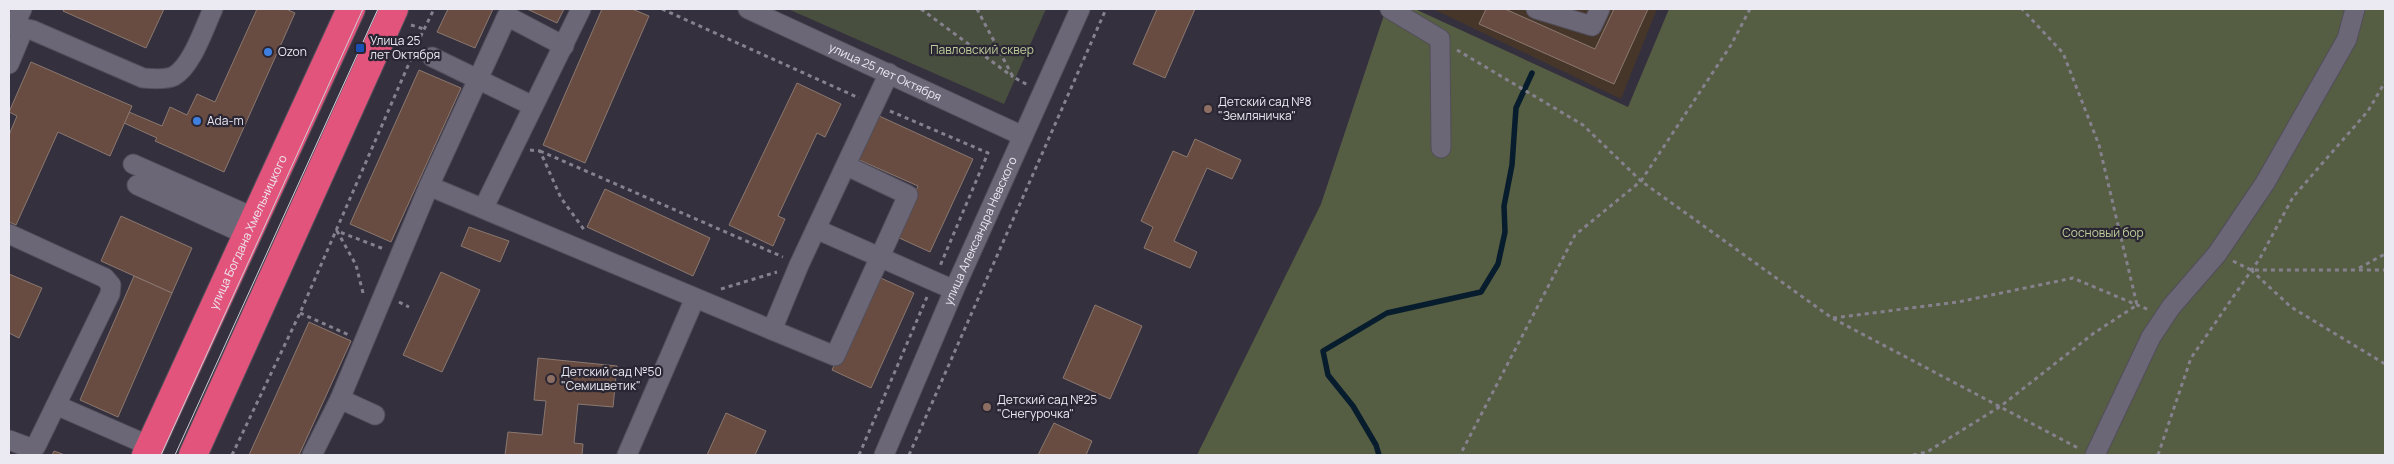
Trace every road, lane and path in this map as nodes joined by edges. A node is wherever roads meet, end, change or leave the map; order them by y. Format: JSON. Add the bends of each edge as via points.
{"nodes":[{"id":1,"x":213,"y":9,"type":"edge"},
{"id":2,"x":351,"y":9,"type":"edge"},
{"id":3,"x":394,"y":9,"type":"edge"},
{"id":4,"x":434,"y":9,"type":"edge"},
{"id":5,"x":582,"y":9,"type":"edge"},
{"id":6,"x":662,"y":9,"type":"edge"},
{"id":7,"x":748,"y":9,"type":"edge"},
{"id":8,"x":921,"y":9,"type":"edge"},
{"id":9,"x":977,"y":9,"type":"edge"},
{"id":10,"x":1080,"y":9,"type":"edge"},
{"id":11,"x":1106,"y":9,"type":"edge"},
{"id":12,"x":1390,"y":9,"type":"edge"},
{"id":13,"x":1536,"y":9,"type":"edge"},
{"id":14,"x":1600,"y":9,"type":"edge"},
{"id":15,"x":1750,"y":9,"type":"edge"},
{"id":16,"x":2022,"y":9,"type":"edge"},
{"id":17,"x":2355,"y":9,"type":"edge"},
{"id":18,"x":17,"y":22,"type":"edge"},
{"id":19,"x":564,"y":46,"type":"junction"},
{"id":20,"x":432,"y":57,"type":"dead end"},
{"id":21,"x":1472,"y":60,"type":"dead end"},
{"id":22,"x":9,"y":64,"type":"edge"},
{"id":23,"x":889,"y":73,"type":"junction"},
{"id":24,"x":1012,"y":76,"type":"junction"},
{"id":25,"x":478,"y":79,"type":"junction"},
{"id":26,"x":2385,"y":82,"type":"edge"},
{"id":27,"x":1043,"y":92,"type":"junction"},
{"id":28,"x":873,"y":104,"type":"junction"},
{"id":29,"x":533,"y":106,"type":"junction"},
{"id":30,"x":1023,"y":136,"type":"junction"},
{"id":31,"x":512,"y":148,"type":"junction"},
{"id":32,"x":1441,"y":148,"type":"dead end"},
{"id":33,"x":540,"y":151,"type":"junction"},
{"id":34,"x":133,"y":164,"type":"dead end"},
{"id":35,"x":846,"y":166,"type":"junction"},
{"id":36,"x":1641,"y":181,"type":"junction"},
{"id":37,"x":137,"y":185,"type":"dead end"},
{"id":38,"x":429,"y":186,"type":"junction"},
{"id":39,"x":484,"y":207,"type":"junction"},
{"id":40,"x":251,"y":226,"type":"junction"},
{"id":41,"x":816,"y":229,"type":"junction"},
{"id":42,"x":336,"y":231,"type":"junction"},
{"id":43,"x":586,"y":232,"type":"dead end"},
{"id":44,"x":9,"y":234,"type":"edge"},
{"id":45,"x":2217,"y":254,"type":"junction"},
{"id":46,"x":2385,"y":254,"type":"edge"},
{"id":47,"x":401,"y":255,"type":"junction"},
{"id":48,"x":880,"y":257,"type":"junction"},
{"id":49,"x":799,"y":264,"type":"junction"},
{"id":50,"x":2357,"y":269,"type":"junction"},
{"id":51,"x":2250,"y":270,"type":"junction"},
{"id":52,"x":2385,"y":270,"type":"edge"},
{"id":53,"x":934,"y":281,"type":"junction"},
{"id":54,"x":954,"y":290,"type":"junction"},
{"id":55,"x":695,"y":298,"type":"junction"},
{"id":56,"x":364,"y":300,"type":"dead end"},
{"id":57,"x":2137,"y":305,"type":"junction"},
{"id":58,"x":2151,"y":311,"type":"dead end"},
{"id":59,"x":300,"y":313,"type":"junction"},
{"id":60,"x":1832,"y":318,"type":"junction"},
{"id":61,"x":772,"y":330,"type":"junction"},
{"id":62,"x":365,"y":342,"type":"junction"},
{"id":63,"x":2385,"y":364,"type":"edge"},
{"id":64,"x":340,"y":399,"type":"junction"},
{"id":65,"x":56,"y":405,"type":"junction"},
{"id":66,"x":2001,"y":406,"type":"junction"},
{"id":67,"x":375,"y":415,"type":"dead end"},
{"id":68,"x":9,"y":440,"type":"edge"},
{"id":69,"x":148,"y":451,"type":"edge"},
{"id":70,"x":2089,"y":453,"type":"edge"},
{"id":71,"x":193,"y":455,"type":"edge"},
{"id":72,"x":232,"y":455,"type":"edge"},
{"id":73,"x":312,"y":455,"type":"edge"},
{"id":74,"x":626,"y":455,"type":"edge"},
{"id":75,"x":859,"y":455,"type":"edge"},
{"id":76,"x":884,"y":455,"type":"edge"},
{"id":77,"x":909,"y":455,"type":"edge"},
{"id":78,"x":1460,"y":455,"type":"edge"},
{"id":79,"x":1913,"y":455,"type":"edge"},
{"id":80,"x":2158,"y":455,"type":"edge"}],
"edges":[{"from":1,"to":18,"type":"street","via":[[185,68],[173,77],[156,79],[143,78]]},
{"from":2,"to":40,"type":"highway","name":"улица Богдана Хмельницкого"},
{"from":3,"to":71,"type":"highway"},
{"from":4,"to":42,"type":"path"},
{"from":5,"to":19,"type":"street"},
{"from":6,"to":28,"type":"path"},
{"from":7,"to":23,"type":"street","name":"улица 25 лет Октября"},
{"from":8,"to":24,"type":"path"},
{"from":9,"to":24,"type":"path"},
{"from":10,"to":27,"type":"street","name":"улица Александра Невского"},
{"from":11,"to":77,"type":"path"},
{"from":12,"to":32,"type":"street","via":[[1440,39]]},
{"from":13,"to":14,"type":"street","via":[[1592,26]]},
{"from":15,"to":36,"type":"path","via":[[1731,44]]},
{"from":16,"to":57,"type":"path","via":[[2063,53],[2099,145]]},
{"from":17,"to":45,"type":"street","via":[[2347,39],[2265,183]]},
{"from":18,"to":22,"type":"street"},
{"from":19,"to":25,"type":"street","via":[[507,16]]},
{"from":19,"to":29,"type":"street"},
{"from":20,"to":25,"type":"street"},
{"from":21,"to":36,"type":"path","via":[[1583,125]]},
{"from":23,"to":28,"type":"street"},
{"from":23,"to":30,"type":"street","name":"улица 25 лет Октября"},
{"from":24,"to":27,"type":"path"},
{"from":25,"to":29,"type":"street"},
{"from":25,"to":38,"type":"street"},
{"from":26,"to":51,"type":"path","via":[[2368,111],[2293,197],[2260,258]]},
{"from":27,"to":30,"type":"street","name":"улица Александра Невского"},
{"from":28,"to":35,"type":"street"},
{"from":28,"to":53,"type":"path","via":[[988,153]]},
{"from":29,"to":31,"type":"street"},
{"from":30,"to":54,"type":"street","name":"улица Александра Невского"},
{"from":31,"to":33,"type":"path"},
{"from":31,"to":39,"type":"street"},
{"from":33,"to":43,"type":"path","via":[[561,198]]},
{"from":33,"to":49,"type":"path"},
{"from":34,"to":40,"type":"street"},
{"from":35,"to":41,"type":"street"},
{"from":35,"to":48,"type":"street","via":[[908,195]]},
{"from":36,"to":60,"type":"path"},
{"from":36,"to":78,"type":"path","via":[[1575,235]]},
{"from":37,"to":40,"type":"street"},
{"from":38,"to":39,"type":"street"},
{"from":38,"to":47,"type":"street"},
{"from":39,"to":55,"type":"street"},
{"from":40,"to":69,"type":"highway","name":"улица Богдана Хмельницкого"},
{"from":41,"to":48,"type":"street"},
{"from":41,"to":49,"type":"street"},
{"from":42,"to":47,"type":"path"},
{"from":42,"to":56,"type":"path","via":[[356,265]]},
{"from":42,"to":59,"type":"path"},
{"from":44,"to":65,"type":"street","via":[[105,278],[111,285],[110,294]]},
{"from":45,"to":51,"type":"path"},
{"from":45,"to":70,"type":"street","via":[[2171,307],[2151,337]]},
{"from":46,"to":50,"type":"path"},
{"from":47,"to":62,"type":"street"},
{"from":48,"to":53,"type":"street"},
{"from":48,"to":61,"type":"street","via":[[835,356]]},
{"from":49,"to":55,"type":"path"},
{"from":49,"to":61,"type":"street"},
{"from":50,"to":51,"type":"path"},
{"from":50,"to":52,"type":"path"},
{"from":51,"to":63,"type":"path","via":[[2291,308]]},
{"from":51,"to":80,"type":"path","via":[[2191,358]]},
{"from":53,"to":54,"type":"street"},
{"from":53,"to":75,"type":"path"},
{"from":54,"to":76,"type":"street","name":"улица Александра Невского"},
{"from":55,"to":61,"type":"street"},
{"from":55,"to":74,"type":"street"},
{"from":57,"to":58,"type":"path"},
{"from":57,"to":60,"type":"path","via":[[2073,278],[1958,302]]},
{"from":57,"to":66,"type":"path","via":[[2094,333]]},
{"from":59,"to":62,"type":"path"},
{"from":59,"to":72,"type":"path"},
{"from":60,"to":66,"type":"path"},
{"from":62,"to":64,"type":"street"},
{"from":64,"to":67,"type":"street"},
{"from":64,"to":73,"type":"street"},
{"from":65,"to":68,"type":"street","via":[[33,449]]},
{"from":65,"to":69,"type":"street"},
{"from":66,"to":70,"type":"path"},
{"from":66,"to":79,"type":"path","via":[[1927,452]]}]}
